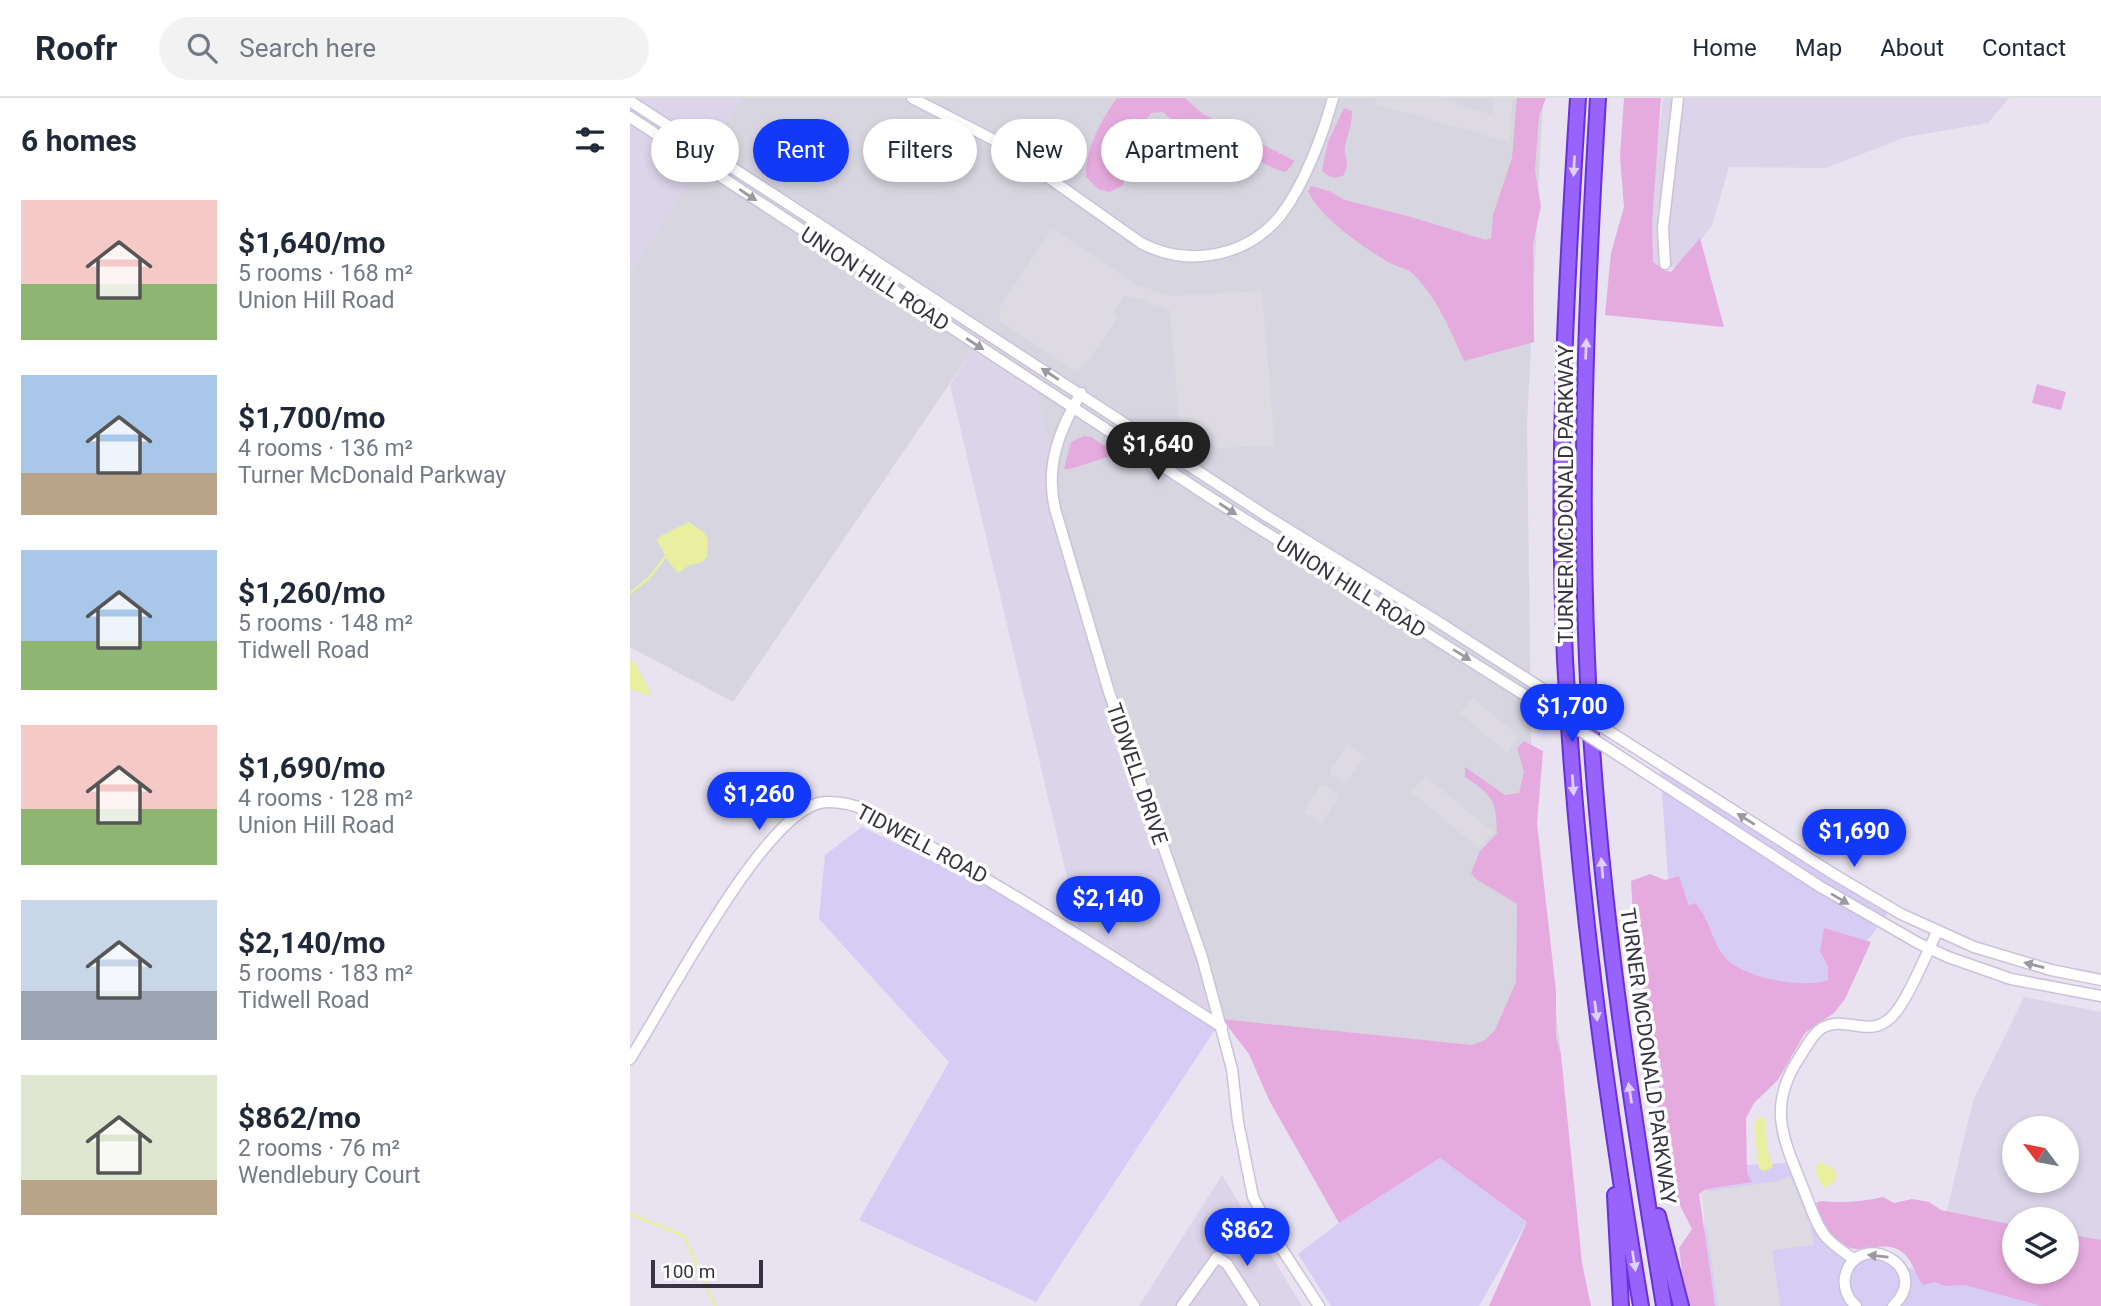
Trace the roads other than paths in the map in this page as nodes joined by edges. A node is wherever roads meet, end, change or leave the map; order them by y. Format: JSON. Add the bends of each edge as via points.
{"nodes":[{"id":1,"x":912,"y":98,"type":"edge"},
{"id":2,"x":1333,"y":98,"type":"edge"},
{"id":3,"x":1577,"y":98,"type":"edge"},
{"id":4,"x":1598,"y":98,"type":"edge"},
{"id":5,"x":1678,"y":98,"type":"edge"},
{"id":6,"x":630,"y":101,"type":"edge"},
{"id":7,"x":630,"y":117,"type":"edge"},
{"id":8,"x":1665,"y":264,"type":"dead end"},
{"id":9,"x":1081,"y":393,"type":"junction"},
{"id":10,"x":1072,"y":408,"type":"junction"},
{"id":11,"x":1937,"y":932,"type":"junction"},
{"id":12,"x":1929,"y":948,"type":"junction"},
{"id":13,"x":2101,"y":980,"type":"edge"},
{"id":14,"x":2101,"y":996,"type":"edge"},
{"id":15,"x":1222,"y":1027,"type":"junction"},
{"id":16,"x":630,"y":1059,"type":"edge"},
{"id":17,"x":1611,"y":1127,"type":"junction"},
{"id":18,"x":1637,"y":1137,"type":"junction"},
{"id":19,"x":1855,"y":1260,"type":"junction"},
{"id":20,"x":1182,"y":1306,"type":"edge"},
{"id":21,"x":1254,"y":1306,"type":"edge"},
{"id":22,"x":1319,"y":1306,"type":"edge"},
{"id":23,"x":1621,"y":1306,"type":"edge"},
{"id":24,"x":1641,"y":1306,"type":"edge"},
{"id":25,"x":1664,"y":1306,"type":"edge"},
{"id":26,"x":1681,"y":1306,"type":"edge"},
{"id":27,"x":1856,"y":1306,"type":"edge"},
{"id":28,"x":1893,"y":1306,"type":"edge"}],
"edges":[{"from":1,"to":2,"type":"street","via":[[998,142],[1141,243],[1163,253],[1195,257],[1238,247],[1282,214],[1311,159]]},
{"from":3,"to":17,"type":"highway","name":"TURNER MCDONALD PARKWAY","one_way":true,"via":[[1563,384],[1565,656],[1583,900]]},
{"from":18,"to":4,"type":"highway","name":"TURNER MCDONALD PARKWAY","one_way":true,"via":[[1604,899],[1586,636],[1584,398]]},
{"from":5,"to":8,"type":"street","via":[[1664,228]]},
{"from":9,"to":6,"type":"street","name":"UNION HILL ROAD","one_way":true},
{"from":7,"to":10,"type":"street","name":"UNION HILL ROAD","one_way":true},
{"from":9,"to":10,"type":"street","name":"TIDWELL DRIVE"},
{"from":11,"to":9,"type":"street","name":"UNION HILL ROAD","one_way":true,"bridge":true,"via":[[1835,875],[1268,517]]},
{"from":10,"to":12,"type":"street","name":"UNION HILL ROAD","one_way":true,"bridge":true,"via":[[1819,886]]},
{"from":10,"to":15,"type":"street","name":"TIDWELL DRIVE","via":[[1052,462],[1055,509],[1108,692],[1202,957]]},
{"from":11,"to":12,"type":"street"},
{"from":13,"to":11,"type":"street","name":"UNION HILL ROAD","one_way":true,"via":[[2014,960]]},
{"from":12,"to":14,"type":"street","name":"UNION HILL ROAD","via":[[2011,979]]},
{"from":12,"to":19,"type":"street","via":[[1890,1019],[1872,1027],[1840,1022],[1820,1029],[1783,1089],[1783,1137],[1813,1213],[1825,1236]]},
{"from":15,"to":16,"type":"street","name":"TIDWELL ROAD","via":[[956,861],[858,807],[826,802],[807,808],[780,829],[736,886]]},
{"from":15,"to":22,"type":"street","name":"TIDWELL DRIVE","via":[[1253,1197]]},
{"from":17,"to":23,"type":"highway"},
{"from":17,"to":24,"type":"highway","name":"TURNER MCDONALD PARKWAY","one_way":true},
{"from":18,"to":25,"type":"highway","name":"TURNER MCDONALD PARKWAY"},
{"from":18,"to":26,"type":"highway"},
{"from":19,"to":27,"type":"street","via":[[1845,1285]]},
{"from":28,"to":19,"type":"street","one_way":true,"via":[[1905,1286],[1900,1266],[1874,1252]]},
{"from":20,"to":21,"type":"street","via":[[1217,1257],[1227,1264]]}]}
